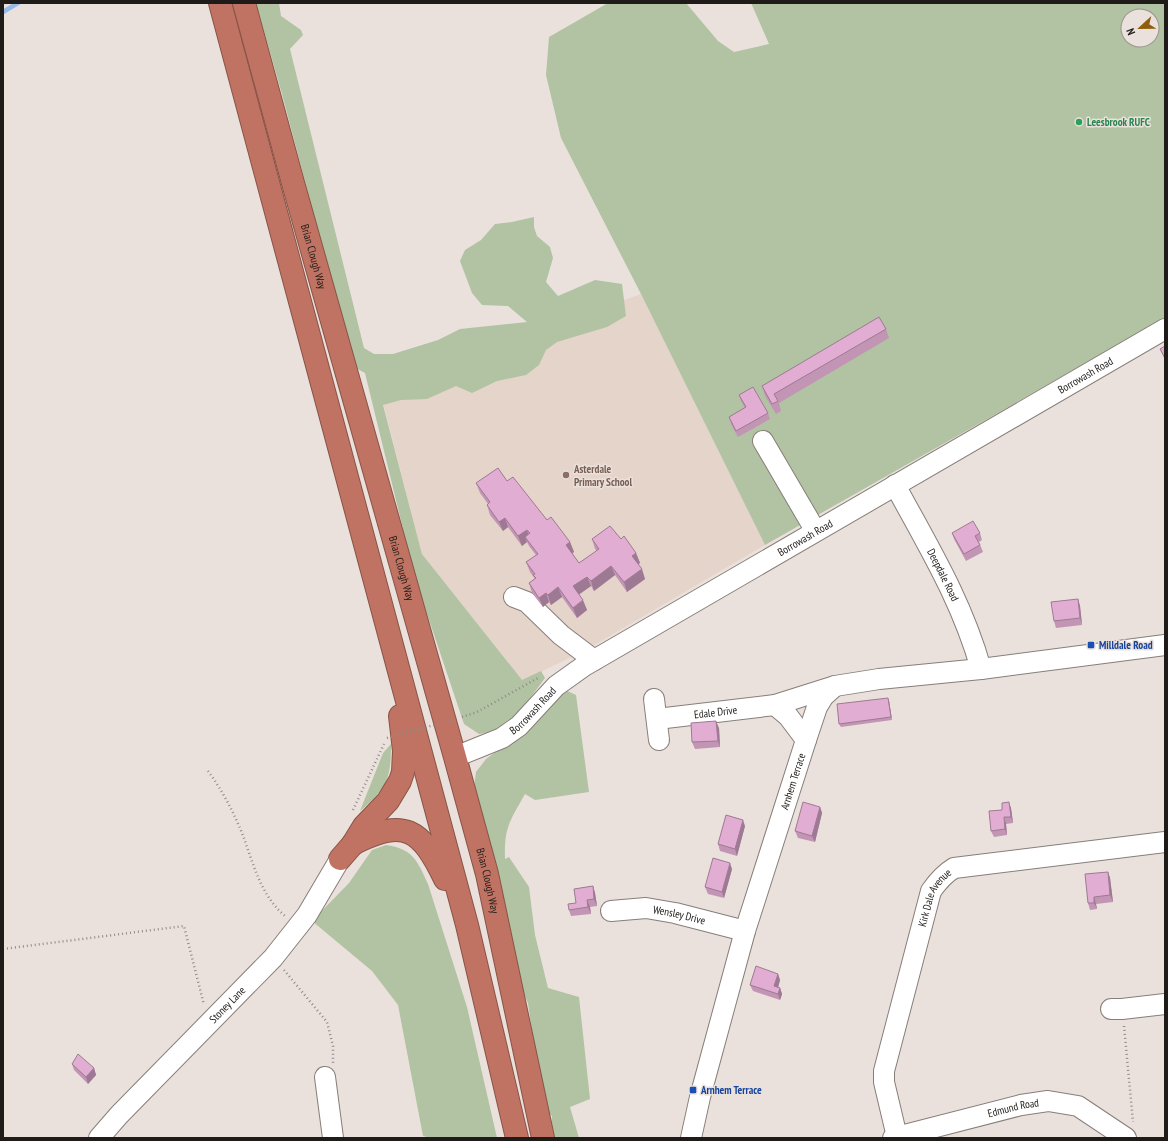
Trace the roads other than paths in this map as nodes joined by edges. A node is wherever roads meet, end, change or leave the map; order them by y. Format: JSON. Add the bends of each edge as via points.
{"nodes":[{"id":1,"x":220,"y":3,"type":"edge"},
{"id":2,"x":244,"y":3,"type":"edge"},
{"id":3,"x":1165,"y":329,"type":"edge"},
{"id":4,"x":763,"y":441,"type":"dead end"},
{"id":5,"x":895,"y":485,"type":"junction"},
{"id":6,"x":815,"y":530,"type":"junction"},
{"id":7,"x":374,"y":578,"type":"junction"},
{"id":8,"x":514,"y":597,"type":"dead end"},
{"id":9,"x":1165,"y":646,"type":"edge"},
{"id":10,"x":594,"y":660,"type":"junction"},
{"id":11,"x":981,"y":668,"type":"junction"},
{"id":12,"x":835,"y":686,"type":"junction"},
{"id":13,"x":654,"y":699,"type":"dead end"},
{"id":14,"x":775,"y":705,"type":"junction"},
{"id":15,"x":657,"y":719,"type":"junction"},
{"id":16,"x":659,"y":740,"type":"dead end"},
{"id":17,"x":806,"y":740,"type":"junction"},
{"id":18,"x":456,"y":757,"type":"junction"},
{"id":19,"x":1165,"y":842,"type":"edge"},
{"id":20,"x":347,"y":852,"type":"junction"},
{"id":21,"x":611,"y":911,"type":"dead end"},
{"id":22,"x":467,"y":925,"type":"junction"},
{"id":23,"x":745,"y":931,"type":"junction"},
{"id":24,"x":1165,"y":1004,"type":"edge"},
{"id":25,"x":1117,"y":1009,"type":"road end"},
{"id":26,"x":325,"y":1077,"type":"road end"},
{"id":27,"x":1129,"y":1130,"type":"edge"},
{"id":28,"x":99,"y":1138,"type":"edge"},
{"id":29,"x":333,"y":1138,"type":"edge"},
{"id":30,"x":517,"y":1138,"type":"edge"},
{"id":31,"x":542,"y":1138,"type":"edge"},
{"id":32,"x":691,"y":1138,"type":"edge"},
{"id":33,"x":895,"y":1138,"type":"edge"}],
"edges":[{"from":1,"to":7,"type":"highway"},
{"from":2,"to":18,"type":"highway","name":"Brian Clough Way","via":[[331,321]]},
{"from":3,"to":5,"type":"street","name":"Borrowash Road"},
{"from":4,"to":6,"type":"street"},
{"from":5,"to":6,"type":"street","name":"Borrowash Road"},
{"from":5,"to":11,"type":"street","name":"Deepdale Road","via":[[958,601],[972,635]]},
{"from":6,"to":10,"type":"street","name":"Borrowash Road"},
{"from":7,"to":20,"type":"highway","via":[[398,702],[404,762],[395,791],[364,826]]},
{"from":7,"to":22,"type":"highway"},
{"from":8,"to":10,"type":"street","via":[[527,602],[561,635]]},
{"from":9,"to":11,"type":"street"},
{"from":10,"to":18,"type":"street","name":"Borrowash Road","via":[[556,686],[519,726],[502,738]]},
{"from":11,"to":12,"type":"street"},
{"from":12,"to":14,"type":"street","name":"Edale Drive"},
{"from":12,"to":17,"type":"street","name":"Arnhem Terrace","via":[[822,697]]},
{"from":13,"to":15,"type":"street"},
{"from":14,"to":15,"type":"street","name":"Edale Drive"},
{"from":14,"to":17,"type":"street","via":[[788,716]]},
{"from":15,"to":16,"type":"street"},
{"from":17,"to":23,"type":"street","name":"Arnhem Terrace"},
{"from":18,"to":31,"type":"highway","name":"Brian Clough Way","via":[[487,874]]},
{"from":19,"to":33,"type":"street","name":"Kirk Dale Avenue","via":[[954,868],[944,874],[931,891],[884,1071]]},
{"from":20,"to":22,"type":"highway","via":[[373,834],[389,830],[402,830],[416,836],[429,848],[436,860]]},
{"from":20,"to":28,"type":"street","name":"Stoney Lane","via":[[308,915],[273,958]]},
{"from":21,"to":23,"type":"street","name":"Wensley Drive","via":[[646,908]]},
{"from":22,"to":30,"type":"highway"},
{"from":23,"to":32,"type":"street","name":"Arnhem Terrace"},
{"from":24,"to":25,"type":"street"},
{"from":26,"to":29,"type":"street"},
{"from":27,"to":33,"type":"street","name":"Edmund Road","via":[[1078,1106],[1048,1101],[1021,1105]]}]}
